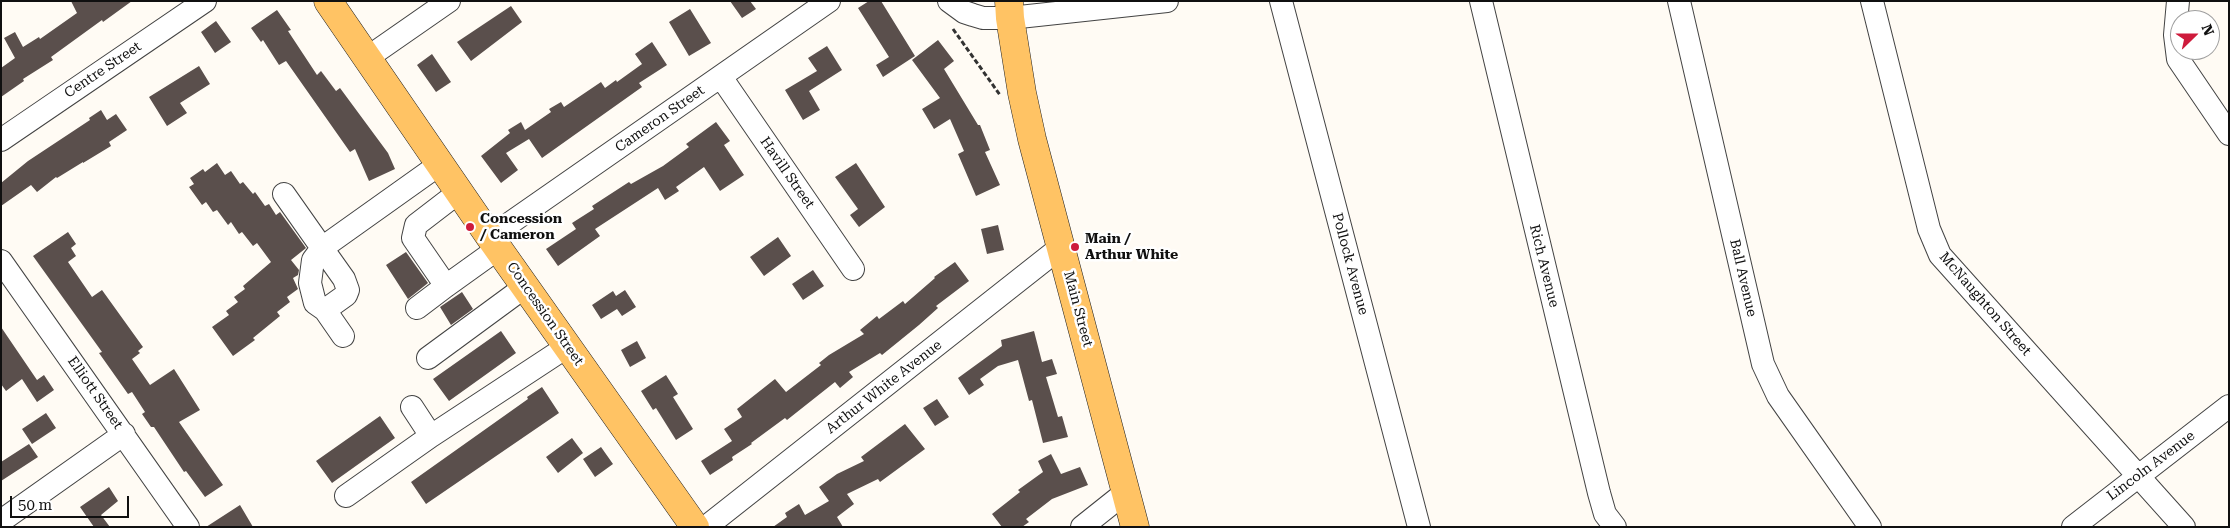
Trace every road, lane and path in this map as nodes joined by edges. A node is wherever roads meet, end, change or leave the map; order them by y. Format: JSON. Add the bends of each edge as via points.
{"nodes":[{"id":1,"x":205,"y":1,"type":"edge"},
{"id":2,"x":328,"y":1,"type":"edge"},
{"id":3,"x":449,"y":1,"type":"edge"},
{"id":4,"x":829,"y":1,"type":"edge"},
{"id":5,"x":949,"y":1,"type":"edge"},
{"id":6,"x":1167,"y":1,"type":"edge"},
{"id":7,"x":1280,"y":1,"type":"edge"},
{"id":8,"x":1481,"y":1,"type":"edge"},
{"id":9,"x":1679,"y":1,"type":"edge"},
{"id":10,"x":1872,"y":1,"type":"edge"},
{"id":11,"x":2178,"y":1,"type":"edge"},
{"id":12,"x":1009,"y":9,"type":"edge"},
{"id":13,"x":953,"y":28,"type":"dead end"},
{"id":14,"x":367,"y":58,"type":"junction"},
{"id":15,"x":721,"y":76,"type":"junction"},
{"id":16,"x":1001,"y":96,"type":"dead end"},
{"id":17,"x":2229,"y":134,"type":"edge"},
{"id":18,"x":1,"y":140,"type":"edge"},
{"id":19,"x":440,"y":164,"type":"junction"},
{"id":20,"x":459,"y":192,"type":"junction"},
{"id":21,"x":284,"y":194,"type":"dead end"},
{"id":22,"x":495,"y":242,"type":"junction"},
{"id":23,"x":1061,"y":246,"type":"junction"},
{"id":24,"x":322,"y":248,"type":"junction"},
{"id":25,"x":1,"y":261,"type":"edge"},
{"id":26,"x":853,"y":269,"type":"dead end"},
{"id":27,"x":446,"y":286,"type":"junction"},
{"id":28,"x":526,"y":286,"type":"junction"},
{"id":29,"x":417,"y":308,"type":"dead end"},
{"id":30,"x":324,"y":310,"type":"junction"},
{"id":31,"x":343,"y":336,"type":"dead end"},
{"id":32,"x":568,"y":346,"type":"junction"},
{"id":33,"x":428,"y":358,"type":"dead end"},
{"id":34,"x":2229,"y":406,"type":"edge"},
{"id":35,"x":412,"y":407,"type":"dead end"},
{"id":36,"x":124,"y":434,"type":"junction"},
{"id":37,"x":431,"y":436,"type":"junction"},
{"id":38,"x":2138,"y":476,"type":"junction"},
{"id":39,"x":1126,"y":492,"type":"junction"},
{"id":40,"x":346,"y":496,"type":"dead end"},
{"id":41,"x":1,"y":521,"type":"edge"},
{"id":42,"x":188,"y":527,"type":"edge"},
{"id":43,"x":695,"y":527,"type":"edge"},
{"id":44,"x":706,"y":527,"type":"edge"},
{"id":45,"x":1082,"y":527,"type":"edge"},
{"id":46,"x":1135,"y":527,"type":"edge"},
{"id":47,"x":1420,"y":527,"type":"edge"},
{"id":48,"x":1615,"y":527,"type":"edge"},
{"id":49,"x":1870,"y":527,"type":"edge"},
{"id":50,"x":2073,"y":527,"type":"edge"},
{"id":51,"x":2184,"y":527,"type":"edge"}],
"edges":[{"from":1,"to":18,"type":"street","name":"Centre Street"},
{"from":2,"to":14,"type":"main road","name":"Concession Street"},
{"from":3,"to":14,"type":"street"},
{"from":4,"to":15,"type":"street","name":"Cameron Street"},
{"from":5,"to":12,"type":"street","via":[[964,12],[983,18]]},
{"from":6,"to":12,"type":"street"},
{"from":7,"to":47,"type":"street","name":"Pollock Avenue"},
{"from":8,"to":48,"type":"street","name":"Rich Avenue","via":[[1599,493],[1605,514]]},
{"from":9,"to":49,"type":"street","name":"Ball Avenue","via":[[1763,364],[1778,396]]},
{"from":10,"to":38,"type":"street","name":"McNaughton Street","via":[[1929,229],[1940,255]]},
{"from":11,"to":17,"type":"street","via":[[2175,35],[2178,59]]},
{"from":12,"to":23,"type":"main road","name":"Main Street","via":[[1026,116]]},
{"from":13,"to":16,"type":"path"},
{"from":14,"to":19,"type":"main road","name":"Concession Street"},
{"from":15,"to":22,"type":"street","name":"Cameron Street"},
{"from":15,"to":26,"type":"street","name":"Havill Street"},
{"from":19,"to":20,"type":"main road","name":"Concession Street"},
{"from":19,"to":24,"type":"street"},
{"from":20,"to":22,"type":"main road","name":"Concession Street"},
{"from":20,"to":27,"type":"street","via":[[416,225],[413,238]]},
{"from":21,"to":24,"type":"street"},
{"from":22,"to":27,"type":"street","name":"Cameron Street"},
{"from":22,"to":28,"type":"main road","name":"Concession Street"},
{"from":23,"to":39,"type":"main road","name":"Main Street"},
{"from":23,"to":44,"type":"street","name":"Arthur White Avenue"},
{"from":24,"to":30,"type":"street","via":[[313,260],[310,283],[315,303]]},
{"from":24,"to":30,"type":"street","via":[[348,290],[346,295]]},
{"from":25,"to":36,"type":"street","name":"Elliott Street"},
{"from":27,"to":29,"type":"street","name":"Cameron Street"},
{"from":28,"to":32,"type":"main road","name":"Concession Street"},
{"from":28,"to":33,"type":"street"},
{"from":30,"to":31,"type":"street"},
{"from":32,"to":37,"type":"street"},
{"from":32,"to":43,"type":"main road","name":"Concession Street"},
{"from":34,"to":38,"type":"street","name":"Lincoln Avenue"},
{"from":35,"to":37,"type":"street"},
{"from":36,"to":41,"type":"street"},
{"from":36,"to":42,"type":"street","name":"Elliott Street"},
{"from":37,"to":40,"type":"street"},
{"from":38,"to":50,"type":"street","name":"Lincoln Avenue"},
{"from":38,"to":51,"type":"street","name":"McNaughton Street"},
{"from":39,"to":45,"type":"street"},
{"from":39,"to":46,"type":"main road","name":"Main Street"}]}
